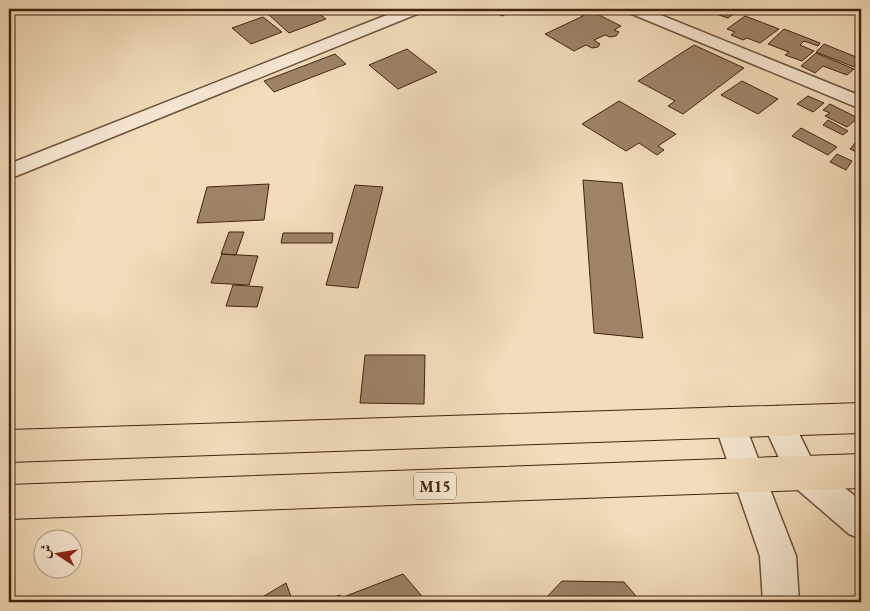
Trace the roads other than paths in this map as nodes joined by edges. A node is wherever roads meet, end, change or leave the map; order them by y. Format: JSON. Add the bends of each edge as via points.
{"nodes":[{"id":1,"x":416,"y":9,"type":"edge"},
{"id":2,"x":634,"y":9,"type":"edge"},
{"id":3,"x":861,"y":103,"type":"edge"},
{"id":4,"x":9,"y":172,"type":"edge"},
{"id":5,"x":861,"y":418,"type":"edge"},
{"id":6,"x":778,"y":421,"type":"junction"},
{"id":7,"x":729,"y":422,"type":"junction"},
{"id":8,"x":9,"y":446,"type":"edge"},
{"id":9,"x":861,"y":471,"type":"edge"},
{"id":10,"x":802,"y":473,"type":"junction"},
{"id":11,"x":748,"y":475,"type":"junction"},
{"id":12,"x":9,"y":502,"type":"edge"},
{"id":13,"x":861,"y":522,"type":"edge"},
{"id":14,"x":781,"y":602,"type":"edge"}],
"edges":[{"from":1,"to":4,"type":"street"},
{"from":2,"to":3,"type":"street"},
{"from":5,"to":6,"type":"highway"},
{"from":6,"to":7,"type":"highway"},
{"from":6,"to":10,"type":"street"},
{"from":7,"to":8,"type":"highway"},
{"from":7,"to":11,"type":"street"},
{"from":9,"to":10,"type":"highway","number":"M15"},
{"from":10,"to":11,"type":"highway","number":"M15"},
{"from":10,"to":13,"type":"street"},
{"from":11,"to":12,"type":"highway","number":"M15"},
{"from":11,"to":14,"type":"street","via":[[778,556]]}]}
